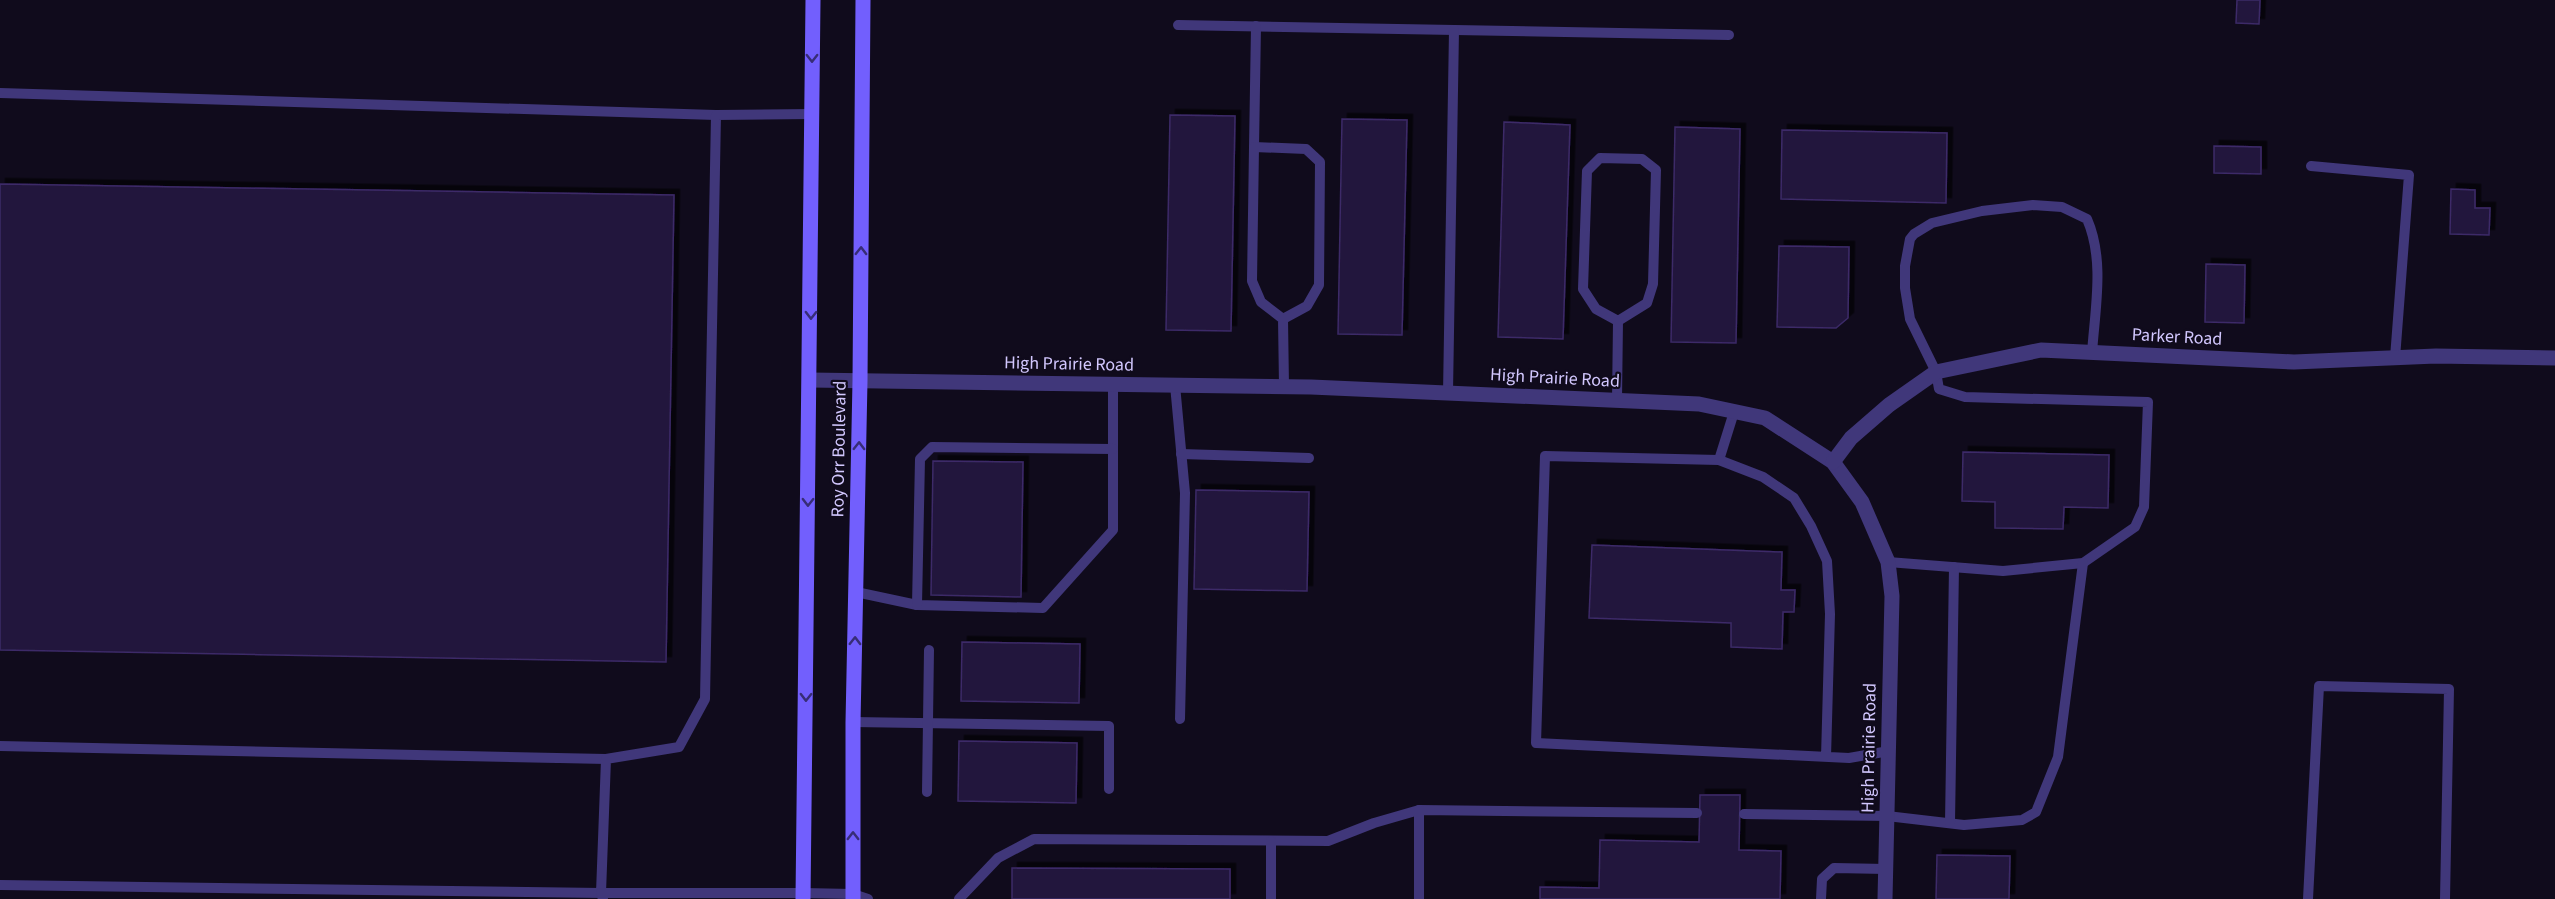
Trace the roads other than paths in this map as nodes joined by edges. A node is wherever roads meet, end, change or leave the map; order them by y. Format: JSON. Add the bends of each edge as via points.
{"nodes":[{"id":1,"x":813,"y":0,"type":"edge"},
{"id":2,"x":863,"y":0,"type":"edge"},
{"id":3,"x":1178,"y":25,"type":"dead end"},
{"id":4,"x":1256,"y":26,"type":"junction"},
{"id":5,"x":1454,"y":30,"type":"junction"},
{"id":6,"x":1729,"y":35,"type":"dead end"},
{"id":7,"x":0,"y":93,"type":"edge"},
{"id":8,"x":812,"y":114,"type":"junction"},
{"id":9,"x":716,"y":115,"type":"junction"},
{"id":10,"x":1254,"y":147,"type":"junction"},
{"id":11,"x":2311,"y":166,"type":"dead end"},
{"id":12,"x":1283,"y":319,"type":"junction"},
{"id":13,"x":1618,"y":321,"type":"junction"},
{"id":14,"x":2092,"y":353,"type":"junction"},
{"id":15,"x":2394,"y":358,"type":"junction"},
{"id":16,"x":2555,"y":358,"type":"edge"},
{"id":17,"x":1936,"y":372,"type":"junction"},
{"id":18,"x":810,"y":381,"type":"junction"},
{"id":19,"x":860,"y":381,"type":"junction"},
{"id":20,"x":1113,"y":384,"type":"junction"},
{"id":21,"x":1175,"y":385,"type":"junction"},
{"id":22,"x":1284,"y":387,"type":"junction"},
{"id":23,"x":1448,"y":393,"type":"junction"},
{"id":24,"x":1617,"y":400,"type":"junction"},
{"id":25,"x":1734,"y":412,"type":"junction"},
{"id":26,"x":1113,"y":449,"type":"junction"},
{"id":27,"x":1181,"y":454,"type":"junction"},
{"id":28,"x":1309,"y":458,"type":"dead end"},
{"id":29,"x":1719,"y":460,"type":"junction"},
{"id":30,"x":1833,"y":462,"type":"junction"},
{"id":31,"x":1888,"y":562,"type":"junction"},
{"id":32,"x":2083,"y":563,"type":"junction"},
{"id":33,"x":1954,"y":567,"type":"junction"},
{"id":34,"x":856,"y":592,"type":"junction"},
{"id":35,"x":916,"y":605,"type":"junction"},
{"id":36,"x":929,"y":650,"type":"dead end"},
{"id":37,"x":1180,"y":719,"type":"dead end"},
{"id":38,"x":853,"y":722,"type":"junction"},
{"id":39,"x":928,"y":723,"type":"junction"},
{"id":40,"x":0,"y":746,"type":"edge"},
{"id":41,"x":1889,"y":751,"type":"junction"},
{"id":42,"x":1826,"y":757,"type":"junction"},
{"id":43,"x":606,"y":759,"type":"junction"},
{"id":44,"x":1109,"y":789,"type":"dead end"},
{"id":45,"x":927,"y":792,"type":"dead end"},
{"id":46,"x":1419,"y":810,"type":"junction"},
{"id":47,"x":1697,"y":813,"type":"dead end"},
{"id":48,"x":1743,"y":814,"type":"dead end"},
{"id":49,"x":1887,"y":816,"type":"junction"},
{"id":50,"x":1950,"y":823,"type":"junction"},
{"id":51,"x":1271,"y":841,"type":"junction"},
{"id":52,"x":1886,"y":869,"type":"junction"},
{"id":53,"x":0,"y":885,"type":"edge"},
{"id":54,"x":603,"y":896,"type":"edge"},
{"id":55,"x":803,"y":896,"type":"edge"},
{"id":56,"x":858,"y":897,"type":"edge"},
{"id":57,"x":959,"y":899,"type":"edge"},
{"id":58,"x":1270,"y":899,"type":"edge"},
{"id":59,"x":1419,"y":899,"type":"edge"},
{"id":60,"x":1821,"y":899,"type":"edge"},
{"id":61,"x":1885,"y":899,"type":"edge"},
{"id":62,"x":2308,"y":899,"type":"edge"},
{"id":63,"x":2445,"y":899,"type":"edge"}],
"edges":[{"from":1,"to":8,"type":"main road","name":"Roy Orr Boulevard","one_way":true},
{"from":19,"to":2,"type":"main road","name":"Roy Orr Boulevard","one_way":true},
{"from":3,"to":4,"type":"lane"},
{"from":4,"to":5,"type":"lane"},
{"from":4,"to":10,"type":"lane"},
{"from":5,"to":6,"type":"lane"},
{"from":5,"to":23,"type":"lane"},
{"from":7,"to":9,"type":"lane"},
{"from":8,"to":9,"type":"lane"},
{"from":8,"to":18,"type":"main road","name":"Roy Orr Boulevard","one_way":true},
{"from":9,"to":43,"type":"lane","via":[[705,699],[679,747]]},
{"from":10,"to":12,"type":"lane","via":[[1252,281],[1261,302]]},
{"from":10,"to":12,"type":"lane","via":[[1306,149],[1320,162],[1319,285],[1307,306]]},
{"from":11,"to":15,"type":"lane","via":[[2409,175]]},
{"from":12,"to":22,"type":"lane"},
{"from":13,"to":13,"type":"lane","via":[[1647,303],[1653,284],[1656,170],[1642,159],[1600,158],[1587,171],[1583,289],[1596,309]]},
{"from":13,"to":24,"type":"lane"},
{"from":14,"to":15,"type":"street","name":"Parker Road","via":[[2294,362]]},
{"from":14,"to":17,"type":"street","name":"Parker Road","via":[[2041,350]]},
{"from":14,"to":17,"type":"lane","via":[[2097,256],[2093,232],[2087,219],[2062,207],[2033,205],[1932,223],[1910,239],[1905,277],[1911,319]]},
{"from":15,"to":16,"type":"street","name":"Parker Road"},
{"from":17,"to":30,"type":"street","name":"Parker Road","via":[[1851,438]]},
{"from":17,"to":32,"type":"lane","via":[[1939,389],[1955,396],[2148,402],[2144,507],[2135,527]]},
{"from":18,"to":19,"type":"street","name":"High Prairie Road"},
{"from":18,"to":55,"type":"main road","name":"Roy Orr Boulevard","one_way":true},
{"from":19,"to":20,"type":"street","name":"High Prairie Road"},
{"from":34,"to":19,"type":"main road","name":"Roy Orr Boulevard","one_way":true},
{"from":20,"to":21,"type":"street","name":"High Prairie Road"},
{"from":20,"to":26,"type":"lane"},
{"from":21,"to":22,"type":"street","name":"High Prairie Road"},
{"from":21,"to":27,"type":"lane"},
{"from":22,"to":23,"type":"street","name":"High Prairie Road"},
{"from":23,"to":24,"type":"street","name":"High Prairie Road"},
{"from":24,"to":25,"type":"street","name":"High Prairie Road","via":[[1699,404]]},
{"from":25,"to":29,"type":"lane"},
{"from":25,"to":30,"type":"street","name":"High Prairie Road","via":[[1765,418]]},
{"from":26,"to":35,"type":"lane","via":[[1113,530],[1043,608]]},
{"from":26,"to":35,"type":"lane","via":[[932,447],[921,459]]},
{"from":27,"to":28,"type":"lane"},
{"from":27,"to":37,"type":"lane","via":[[1185,493]]},
{"from":29,"to":42,"type":"lane","via":[[1763,477],[1794,498],[1827,561],[1830,614]]},
{"from":29,"to":42,"type":"lane","via":[[1545,456],[1536,743]]},
{"from":30,"to":31,"type":"street","name":"High Prairie Road","via":[[1862,502]]},
{"from":31,"to":33,"type":"lane"},
{"from":31,"to":41,"type":"street","name":"High Prairie Road","via":[[1892,596]]},
{"from":32,"to":33,"type":"lane","via":[[2003,571]]},
{"from":32,"to":50,"type":"lane","via":[[2058,757],[2036,812],[2022,820]]},
{"from":33,"to":50,"type":"lane"},
{"from":34,"to":35,"type":"lane"},
{"from":38,"to":34,"type":"main road","name":"Roy Orr Boulevard","one_way":true},
{"from":36,"to":39,"type":"lane"},
{"from":38,"to":39,"type":"lane"},
{"from":56,"to":38,"type":"main road","name":"Roy Orr Boulevard","one_way":true},
{"from":39,"to":44,"type":"lane","via":[[1109,726]]},
{"from":39,"to":45,"type":"lane"},
{"from":40,"to":43,"type":"lane"},
{"from":41,"to":42,"type":"lane","via":[[1849,758]]},
{"from":41,"to":49,"type":"street","name":"High Prairie Road"},
{"from":43,"to":54,"type":"lane"},
{"from":46,"to":47,"type":"lane"},
{"from":46,"to":51,"type":"lane","via":[[1328,841]]},
{"from":46,"to":59,"type":"lane"},
{"from":48,"to":49,"type":"lane"},
{"from":49,"to":50,"type":"lane"},
{"from":49,"to":52,"type":"street","name":"High Prairie Road"},
{"from":51,"to":57,"type":"lane","via":[[1034,839],[998,858]]},
{"from":51,"to":58,"type":"lane"},
{"from":52,"to":60,"type":"lane","via":[[1834,868],[1822,879]]},
{"from":52,"to":61,"type":"street","name":"High Prairie Road"},
{"from":53,"to":54,"type":"lane"},
{"from":54,"to":55,"type":"lane"},
{"from":55,"to":56,"type":"lane"},
{"from":62,"to":63,"type":"lane","via":[[2319,686],[2449,689]]}]}
